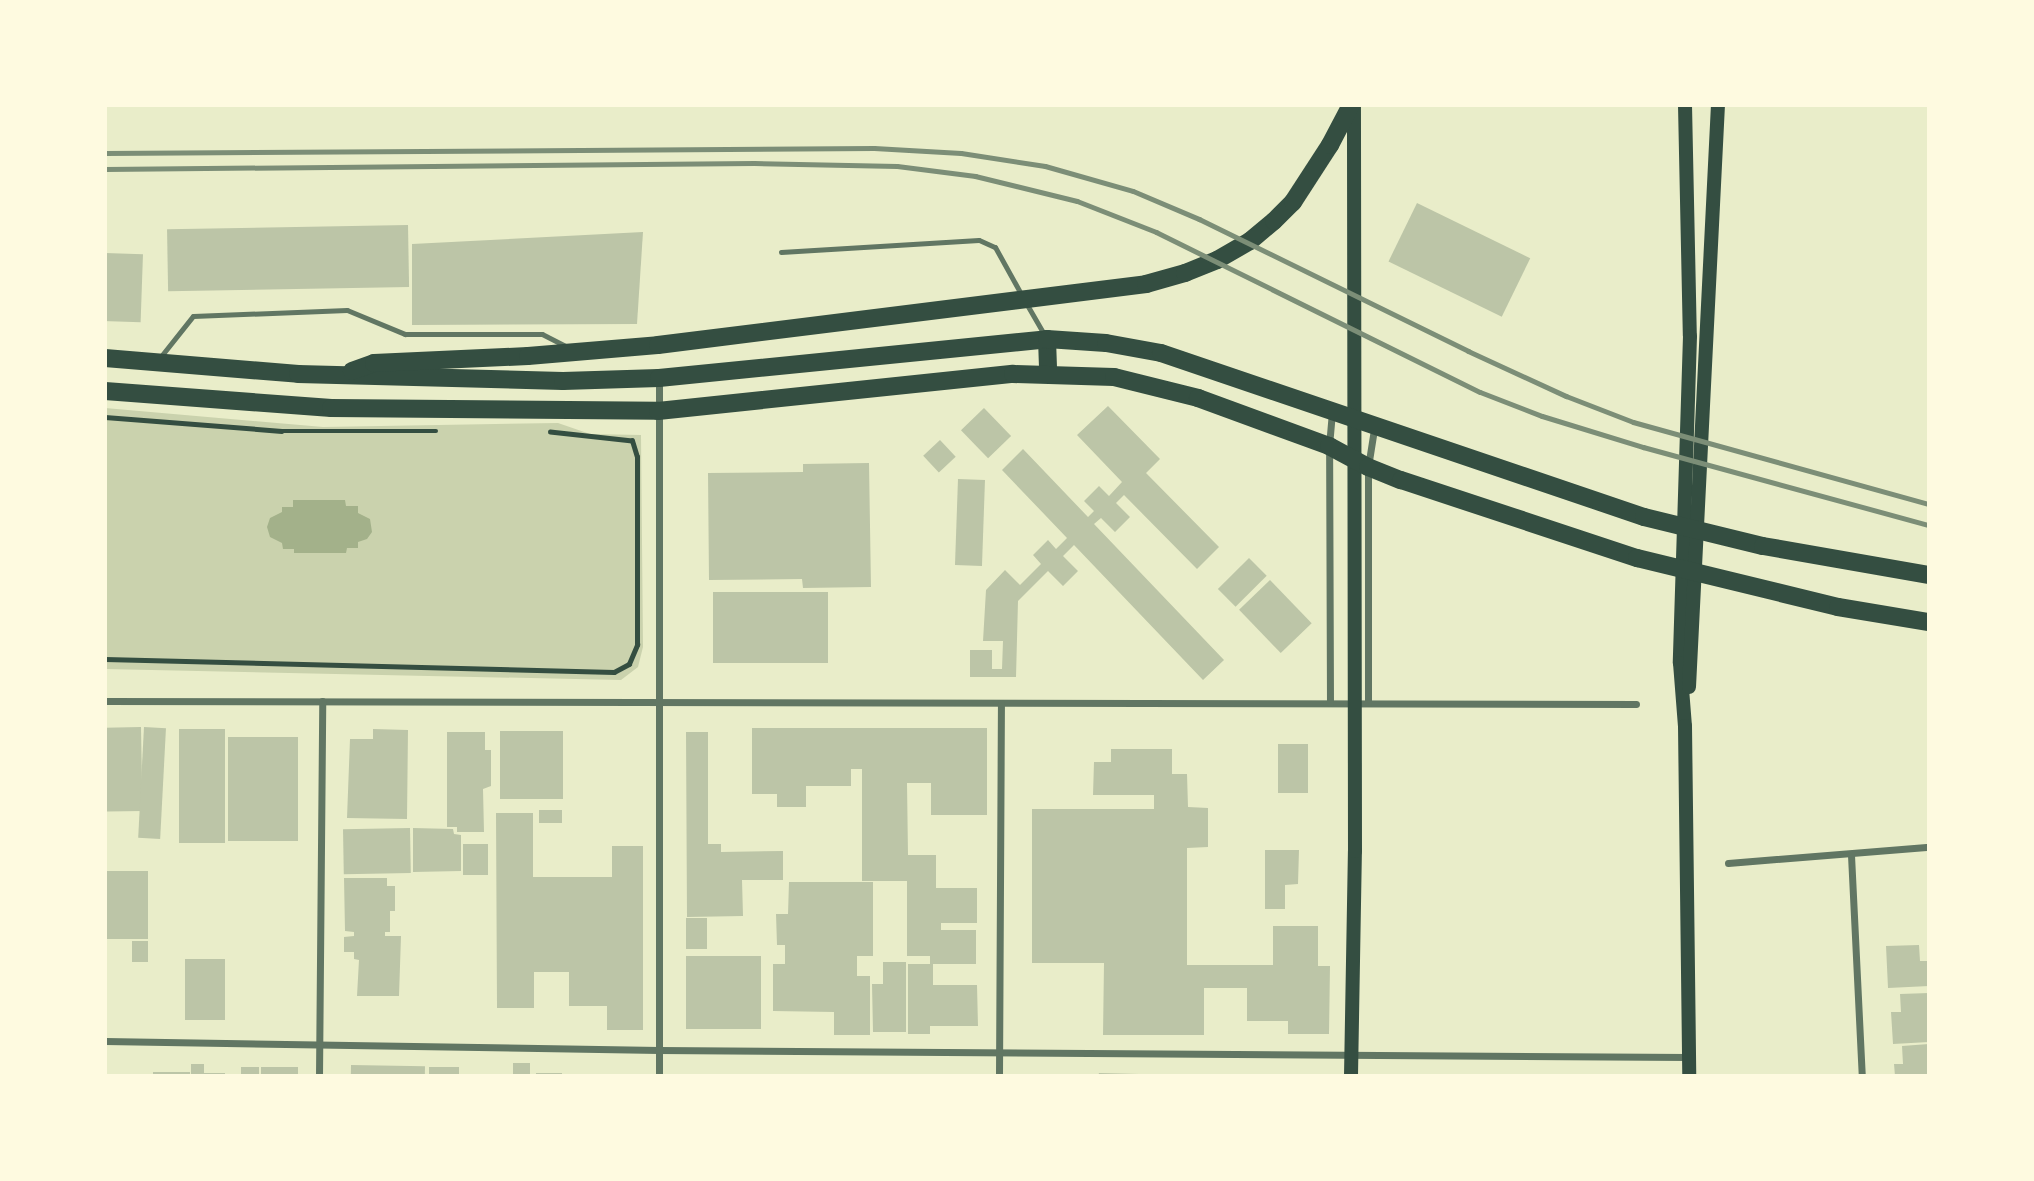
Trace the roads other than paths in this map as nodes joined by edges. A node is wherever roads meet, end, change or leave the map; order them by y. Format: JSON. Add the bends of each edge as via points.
{"nodes":[{"id":1,"x":1353,"y":105,"type":"edge"},
{"id":2,"x":1685,"y":105,"type":"edge"},
{"id":3,"x":1718,"y":105,"type":"edge"},
{"id":4,"x":781,"y":252,"type":"dead end"},
{"id":5,"x":1046,"y":339,"type":"junction"},
{"id":6,"x":576,"y":352,"type":"junction"},
{"id":7,"x":105,"y":358,"type":"edge"},
{"id":8,"x":156,"y":362,"type":"junction"},
{"id":9,"x":1048,"y":374,"type":"junction"},
{"id":10,"x":340,"y":376,"type":"junction"},
{"id":11,"x":659,"y":378,"type":"junction"},
{"id":12,"x":105,"y":391,"type":"edge"},
{"id":13,"x":658,"y":411,"type":"junction"},
{"id":14,"x":1332,"y":411,"type":"junction"},
{"id":15,"x":1374,"y":426,"type":"junction"},
{"id":16,"x":1329,"y":446,"type":"junction"},
{"id":17,"x":1368,"y":467,"type":"junction"},
{"id":18,"x":1929,"y":575,"type":"edge"},
{"id":19,"x":1929,"y":622,"type":"edge"},
{"id":20,"x":105,"y":701,"type":"edge"},
{"id":21,"x":322,"y":701,"type":"junction"},
{"id":22,"x":660,"y":702,"type":"junction"},
{"id":23,"x":1001,"y":703,"type":"junction"},
{"id":24,"x":1330,"y":703,"type":"junction"},
{"id":25,"x":1368,"y":703,"type":"junction"},
{"id":26,"x":1636,"y":704,"type":"dead end"},
{"id":27,"x":1685,"y":726,"type":"junction"},
{"id":28,"x":1929,"y":847,"type":"edge"},
{"id":29,"x":1851,"y":855,"type":"junction"},
{"id":30,"x":1728,"y":863,"type":"dead end"},
{"id":31,"x":105,"y":1041,"type":"edge"},
{"id":32,"x":319,"y":1044,"type":"junction"},
{"id":33,"x":659,"y":1050,"type":"junction"},
{"id":34,"x":999,"y":1051,"type":"junction"},
{"id":35,"x":1352,"y":1055,"type":"junction"},
{"id":36,"x":1688,"y":1057,"type":"junction"},
{"id":37,"x":319,"y":1076,"type":"edge"},
{"id":38,"x":659,"y":1076,"type":"edge"},
{"id":39,"x":999,"y":1076,"type":"edge"},
{"id":40,"x":1351,"y":1076,"type":"edge"},
{"id":41,"x":1689,"y":1076,"type":"edge"},
{"id":42,"x":1862,"y":1076,"type":"edge"}],
"edges":[{"from":1,"to":6,"type":"main road","via":[[1293,202],[1250,241],[1185,274],[1133,286]]},
{"from":1,"to":35,"type":"main road"},
{"from":2,"to":27,"type":"main road","via":[[1690,336],[1680,663]]},
{"from":3,"to":27,"type":"main road"},
{"from":4,"to":5,"type":"lane","via":[[988,242]]},
{"from":5,"to":9,"type":"main road"},
{"from":5,"to":11,"type":"main road"},
{"from":5,"to":14,"type":"main road","via":[[1161,353]]},
{"from":6,"to":8,"type":"lane","via":[[542,334],[405,334],[346,310],[193,316]]},
{"from":6,"to":10,"type":"main road","via":[[374,363]]},
{"from":7,"to":8,"type":"main road"},
{"from":8,"to":10,"type":"main road"},
{"from":9,"to":13,"type":"main road"},
{"from":9,"to":16,"type":"main road","via":[[1141,383],[1198,398]]},
{"from":10,"to":11,"type":"main road","via":[[563,381]]},
{"from":11,"to":13,"type":"street"},
{"from":12,"to":13,"type":"main road","via":[[331,408]]},
{"from":13,"to":22,"type":"street"},
{"from":14,"to":15,"type":"main road"},
{"from":14,"to":16,"type":"street"},
{"from":15,"to":17,"type":"street"},
{"from":15,"to":18,"type":"main road","via":[[1644,517],[1763,546]]},
{"from":16,"to":17,"type":"main road"},
{"from":16,"to":24,"type":"street"},
{"from":17,"to":19,"type":"main road","via":[[1637,558],[1760,590]]},
{"from":17,"to":25,"type":"street"},
{"from":20,"to":21,"type":"street"},
{"from":21,"to":22,"type":"street"},
{"from":21,"to":32,"type":"street"},
{"from":22,"to":23,"type":"street"},
{"from":22,"to":33,"type":"street"},
{"from":23,"to":24,"type":"street"},
{"from":23,"to":34,"type":"street"},
{"from":24,"to":25,"type":"street"},
{"from":25,"to":26,"type":"street"},
{"from":27,"to":36,"type":"main road"},
{"from":28,"to":29,"type":"street"},
{"from":29,"to":30,"type":"street"},
{"from":29,"to":42,"type":"street"},
{"from":31,"to":32,"type":"street"},
{"from":32,"to":33,"type":"street"},
{"from":32,"to":37,"type":"street"},
{"from":33,"to":34,"type":"street"},
{"from":33,"to":38,"type":"street"},
{"from":34,"to":35,"type":"street"},
{"from":34,"to":39,"type":"street"},
{"from":35,"to":36,"type":"street"},
{"from":35,"to":40,"type":"main road"},
{"from":36,"to":41,"type":"main road"}]}
